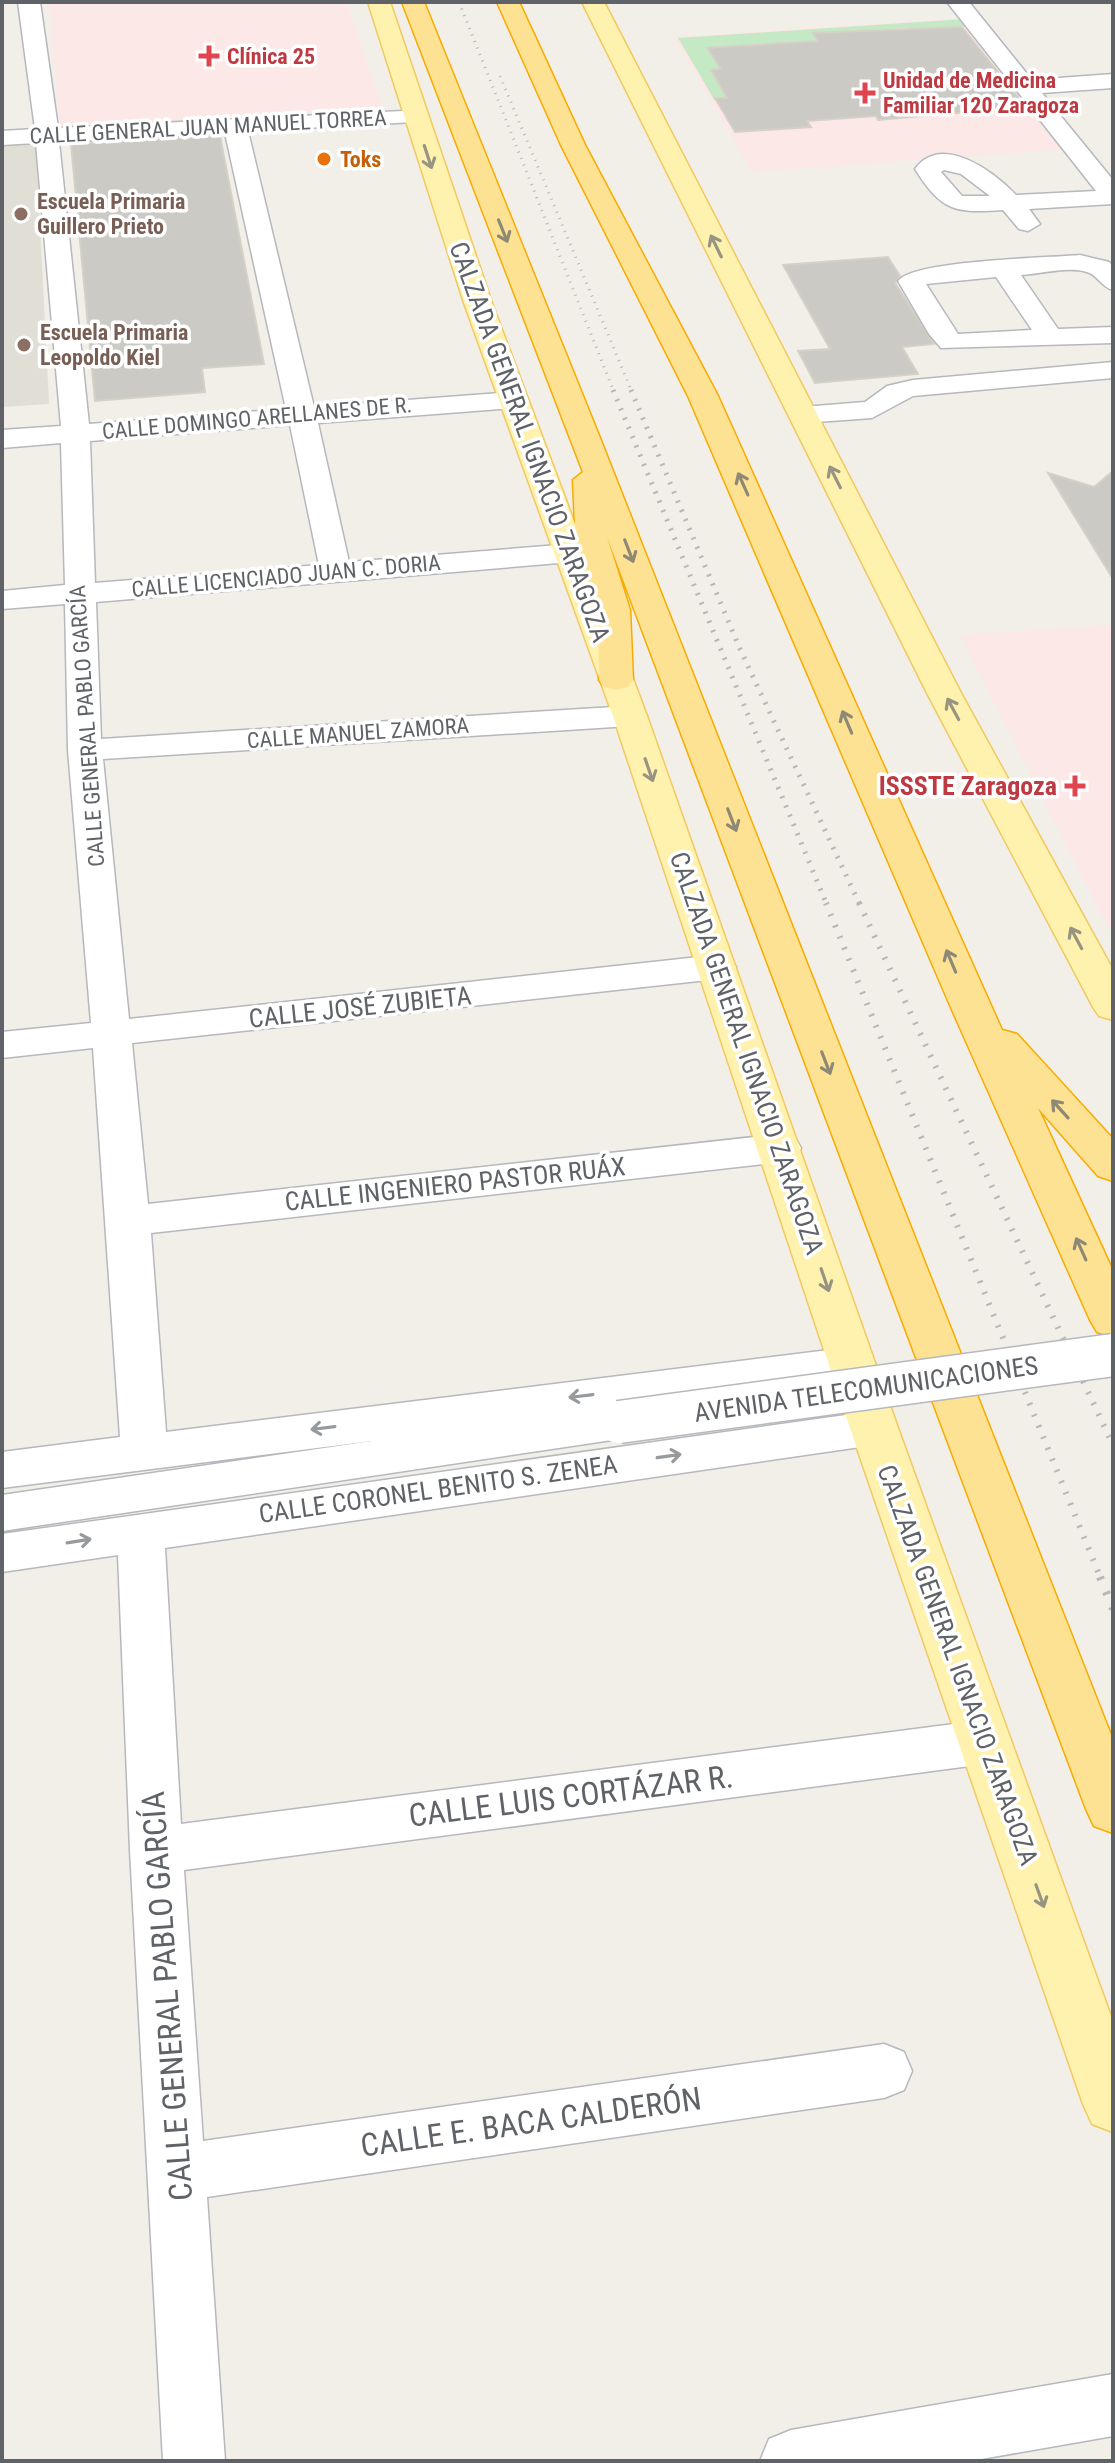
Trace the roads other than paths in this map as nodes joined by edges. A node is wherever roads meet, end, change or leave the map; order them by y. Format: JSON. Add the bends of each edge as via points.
{"nodes":[{"id":1,"x":29,"y":2,"type":"edge"},
{"id":2,"x":379,"y":2,"type":"edge"},
{"id":3,"x":413,"y":2,"type":"edge"},
{"id":4,"x":508,"y":2,"type":"edge"},
{"id":5,"x":593,"y":2,"type":"edge"},
{"id":6,"x":958,"y":2,"type":"edge"},
{"id":7,"x":1113,"y":81,"type":"edge"},
{"id":8,"x":1026,"y":87,"type":"junction"},
{"id":9,"x":415,"y":115,"type":"junction"},
{"id":10,"x":235,"y":126,"type":"junction"},
{"id":11,"x":47,"y":135,"type":"junction"},
{"id":12,"x":2,"y":138,"type":"edge"},
{"id":13,"x":1113,"y":197,"type":"edge"},
{"id":14,"x":1028,"y":224,"type":"dead end"},
{"id":15,"x":1003,"y":268,"type":"junction"},
{"id":16,"x":1113,"y":282,"type":"edge"},
{"id":17,"x":1113,"y":335,"type":"edge"},
{"id":18,"x":1051,"y":338,"type":"junction"},
{"id":19,"x":1113,"y":370,"type":"edge"},
{"id":20,"x":509,"y":389,"type":"junction"},
{"id":21,"x":299,"y":407,"type":"junction"},
{"id":22,"x":803,"y":415,"type":"junction"},
{"id":23,"x":2,"y":422,"type":"edge"},
{"id":24,"x":75,"y":425,"type":"junction"},
{"id":25,"x":585,"y":438,"type":"junction"},
{"id":26,"x":2,"y":439,"type":"edge"},
{"id":27,"x":571,"y":553,"type":"junction"},
{"id":28,"x":335,"y":573,"type":"junction"},
{"id":29,"x":78,"y":593,"type":"junction"},
{"id":30,"x":2,"y":600,"type":"edge"},
{"id":31,"x":623,"y":698,"type":"junction"},
{"id":32,"x":85,"y":750,"type":"junction"},
{"id":33,"x":717,"y":967,"type":"junction"},
{"id":34,"x":969,"y":1003,"type":"junction"},
{"id":35,"x":1113,"y":1006,"type":"edge"},
{"id":36,"x":111,"y":1035,"type":"junction"},
{"id":37,"x":2,"y":1045,"type":"edge"},
{"id":38,"x":781,"y":1148,"type":"junction"},
{"id":39,"x":1113,"y":1166,"type":"edge"},
{"id":40,"x":129,"y":1221,"type":"junction"},
{"id":41,"x":1113,"y":1320,"type":"edge"},
{"id":42,"x":1113,"y":1355,"type":"edge"},
{"id":43,"x":853,"y":1363,"type":"junction"},
{"id":44,"x":698,"y":1382,"type":"junction"},
{"id":45,"x":619,"y":1422,"type":"joint"},
{"id":46,"x":874,"y":1428,"type":"junction"},
{"id":47,"x":144,"y":1450,"type":"junction"},
{"id":48,"x":718,"y":1450,"type":"junction"},
{"id":49,"x":2,"y":1470,"type":"edge"},
{"id":50,"x":2,"y":1513,"type":"edge"},
{"id":51,"x":141,"y":1531,"type":"junction"},
{"id":52,"x":2,"y":1553,"type":"edge"},
{"id":53,"x":985,"y":1742,"type":"junction"},
{"id":54,"x":1113,"y":1809,"type":"edge"},
{"id":55,"x":156,"y":1850,"type":"junction"},
{"id":56,"x":884,"y":2071,"type":"dead end"},
{"id":57,"x":1113,"y":2104,"type":"edge"},
{"id":58,"x":178,"y":2173,"type":"junction"},
{"id":59,"x":1113,"y":2405,"type":"edge"},
{"id":60,"x":194,"y":2461,"type":"edge"},
{"id":61,"x":791,"y":2461,"type":"edge"}],
"edges":[{"from":1,"to":11,"type":"street","name":"CALLE GENERAL PABLO GARCÍA","via":[[25,48]]},
{"from":2,"to":9,"type":"main road","name":"CALZADA GENERAL IGNACIO ZARAGOZA"},
{"from":3,"to":25,"type":"highway","name":"CALZADA GENERAL IGNACIO ZARAGOZA","one_way":true},
{"from":34,"to":4,"type":"highway","one_way":true,"via":[[703,396],[573,145]]},
{"from":22,"to":5,"type":"main road","one_way":true},
{"from":6,"to":8,"type":"street"},
{"from":7,"to":8,"type":"street"},
{"from":8,"to":13,"type":"street"},
{"from":9,"to":10,"type":"street","name":"CALLE GENERAL JUAN MANUEL TORREA"},
{"from":9,"to":20,"type":"main road","name":"CALZADA GENERAL IGNACIO ZARAGOZA","one_way":true},
{"from":10,"to":11,"type":"street","name":"CALLE GENERAL JUAN MANUEL TORREA"},
{"from":10,"to":21,"type":"street"},
{"from":11,"to":12,"type":"street","name":"CALLE GENERAL JUAN MANUEL TORREA"},
{"from":11,"to":24,"type":"street","name":"CALLE GENERAL PABLO GARCÍA"},
{"from":13,"to":14,"type":"street","via":[[1010,202]]},
{"from":15,"to":16,"type":"street","via":[[1087,263],[1100,267]]},
{"from":15,"to":18,"type":"street"},
{"from":15,"to":18,"type":"street","via":[[928,274],[911,281],[951,342]]},
{"from":17,"to":18,"type":"street"},
{"from":19,"to":22,"type":"street","via":[[913,388],[897,392],[872,410]]},
{"from":20,"to":21,"type":"street","name":"CALLE DOMINGO ARELLANES DE R."},
{"from":20,"to":27,"type":"main road","name":"CALZADA GENERAL IGNACIO ZARAGOZA"},
{"from":21,"to":24,"type":"street","name":"CALLE DOMINGO ARELLANES DE R."},
{"from":21,"to":28,"type":"street"},
{"from":35,"to":22,"type":"main road","one_way":true,"via":[[944,693]]},
{"from":23,"to":24,"type":"street","name":"CALLE DOMINGO ARELLANES DE R."},
{"from":24,"to":26,"type":"street","name":"CALLE DOMINGO ARELLANES DE R."},
{"from":24,"to":29,"type":"street","name":"CALLE GENERAL PABLO GARCÍA"},
{"from":25,"to":31,"type":"highway","via":[[592,546],[614,610]]},
{"from":25,"to":54,"type":"highway","name":"CALZADA GENERAL IGNACIO ZARAGOZA","one_way":true},
{"from":27,"to":28,"type":"street","name":"CALLE LICENCIADO JUAN C. DORIA"},
{"from":27,"to":31,"type":"main road","name":"CALZADA GENERAL IGNACIO ZARAGOZA"},
{"from":28,"to":29,"type":"street","name":"CALLE LICENCIADO JUAN C. DORIA"},
{"from":29,"to":30,"type":"street","name":"CALLE LICENCIADO JUAN C. DORIA"},
{"from":29,"to":32,"type":"street","name":"CALLE GENERAL PABLO GARCÍA"},
{"from":31,"to":32,"type":"street","name":"CALLE MANUEL ZAMORA"},
{"from":31,"to":33,"type":"main road","name":"CALZADA GENERAL IGNACIO ZARAGOZA","one_way":true},
{"from":32,"to":36,"type":"street","name":"CALLE GENERAL PABLO GARCÍA"},
{"from":33,"to":36,"type":"street","name":"CALLE JOSÉ ZUBIETA"},
{"from":33,"to":38,"type":"main road","name":"CALZADA GENERAL IGNACIO ZARAGOZA"},
{"from":39,"to":34,"type":"highway","one_way":true},
{"from":41,"to":34,"type":"highway","one_way":true},
{"from":36,"to":37,"type":"street","name":"CALLE JOSÉ ZUBIETA"},
{"from":36,"to":40,"type":"street","name":"CALLE GENERAL PABLO GARCÍA"},
{"from":38,"to":40,"type":"street","name":"CALLE INGENIERO PASTOR RUÁX"},
{"from":38,"to":43,"type":"main road","name":"CALZADA GENERAL IGNACIO ZARAGOZA","one_way":true},
{"from":40,"to":47,"type":"street","name":"CALLE GENERAL PABLO GARCÍA"},
{"from":42,"to":45,"type":"street","name":"AVENIDA TELECOMUNICACIONES","bridge":true},
{"from":43,"to":44,"type":"street"},
{"from":43,"to":46,"type":"main road","name":"CALZADA GENERAL IGNACIO ZARAGOZA"},
{"from":44,"to":47,"type":"street","one_way":true},
{"from":44,"to":48,"type":"street","via":[[724,1399],[733,1412],[729,1442]]},
{"from":45,"to":50,"type":"street","name":"CALLE CORONEL BENITO S. ZENEA"},
{"from":46,"to":48,"type":"street","name":"CALLE CORONEL BENITO S. ZENEA"},
{"from":46,"to":53,"type":"main road","name":"CALZADA GENERAL IGNACIO ZARAGOZA"},
{"from":47,"to":49,"type":"street"},
{"from":51,"to":48,"type":"street","name":"CALLE CORONEL BENITO S. ZENEA","one_way":true},
{"from":52,"to":51,"type":"street","name":"CALLE CORONEL BENITO S. ZENEA","one_way":true},
{"from":51,"to":55,"type":"street","name":"CALLE GENERAL PABLO GARCÍA"},
{"from":53,"to":55,"type":"street","name":"CALLE LUIS CORTÁZAR R."},
{"from":53,"to":57,"type":"main road","name":"CALZADA GENERAL IGNACIO ZARAGOZA","one_way":true},
{"from":55,"to":58,"type":"street","name":"CALLE GENERAL PABLO GARCÍA"},
{"from":56,"to":58,"type":"street","name":"CALLE E. BACA CALDERÓN"},
{"from":58,"to":60,"type":"street","name":"CALLE GENERAL PABLO GARCÍA"},
{"from":59,"to":61,"type":"street"}]}
